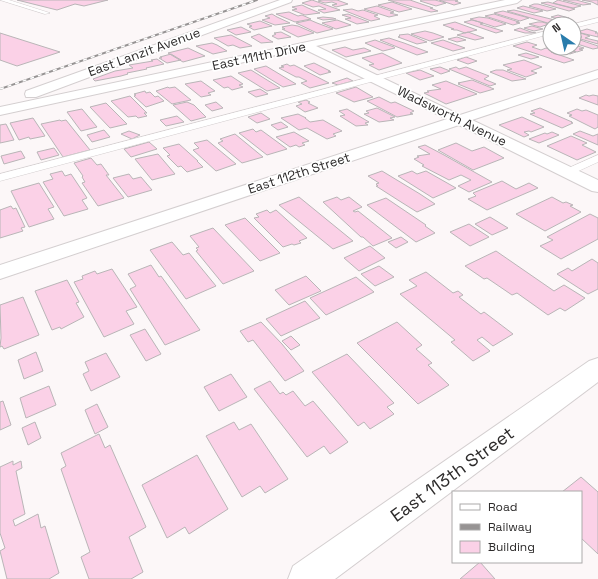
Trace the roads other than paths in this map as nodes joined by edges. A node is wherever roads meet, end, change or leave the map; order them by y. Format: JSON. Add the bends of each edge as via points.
{"nodes":[{"id":1,"x":2,"y":0,"type":"edge"},
{"id":2,"x":288,"y":0,"type":"edge"},
{"id":3,"x":517,"y":0,"type":"edge"},
{"id":4,"x":47,"y":13,"type":"dead end"},
{"id":5,"x":598,"y":20,"type":"edge"},
{"id":6,"x":582,"y":24,"type":"edge"},
{"id":7,"x":542,"y":34,"type":"edge"},
{"id":8,"x":307,"y":46,"type":"junction"},
{"id":9,"x":598,"y":74,"type":"edge"},
{"id":10,"x":374,"y":78,"type":"junction"},
{"id":11,"x":0,"y":105,"type":"edge"},
{"id":12,"x":0,"y":111,"type":"edge"},
{"id":13,"x":461,"y":120,"type":"junction"},
{"id":14,"x":598,"y":158,"type":"edge"},
{"id":15,"x":568,"y":172,"type":"junction"},
{"id":16,"x":0,"y":178,"type":"edge"},
{"id":17,"x":598,"y":187,"type":"edge"},
{"id":18,"x":0,"y":272,"type":"edge"},
{"id":19,"x":598,"y":368,"type":"edge"},
{"id":20,"x":306,"y":579,"type":"edge"}],
"edges":[{"from":1,"to":4,"type":"lane"},
{"from":2,"to":11,"type":"street","name":"East Lanzit Avenue"},
{"from":3,"to":8,"type":"street","name":"East 111th Drive"},
{"from":5,"to":6,"type":"lane"},
{"from":7,"to":10,"type":"lane"},
{"from":8,"to":10,"type":"street","name":"Wadsworth Avenue"},
{"from":8,"to":12,"type":"street","name":"East 111th Drive"},
{"from":9,"to":13,"type":"street","name":"East 112th Street"},
{"from":10,"to":13,"type":"street","name":"Wadsworth Avenue"},
{"from":10,"to":16,"type":"lane"},
{"from":13,"to":15,"type":"street","name":"Wadsworth Avenue"},
{"from":13,"to":18,"type":"street","name":"East 112th Street"},
{"from":14,"to":15,"type":"lane"},
{"from":15,"to":17,"type":"street","name":"Wadsworth Avenue"},
{"from":19,"to":20,"type":"street","name":"East 113th Street"}]}
